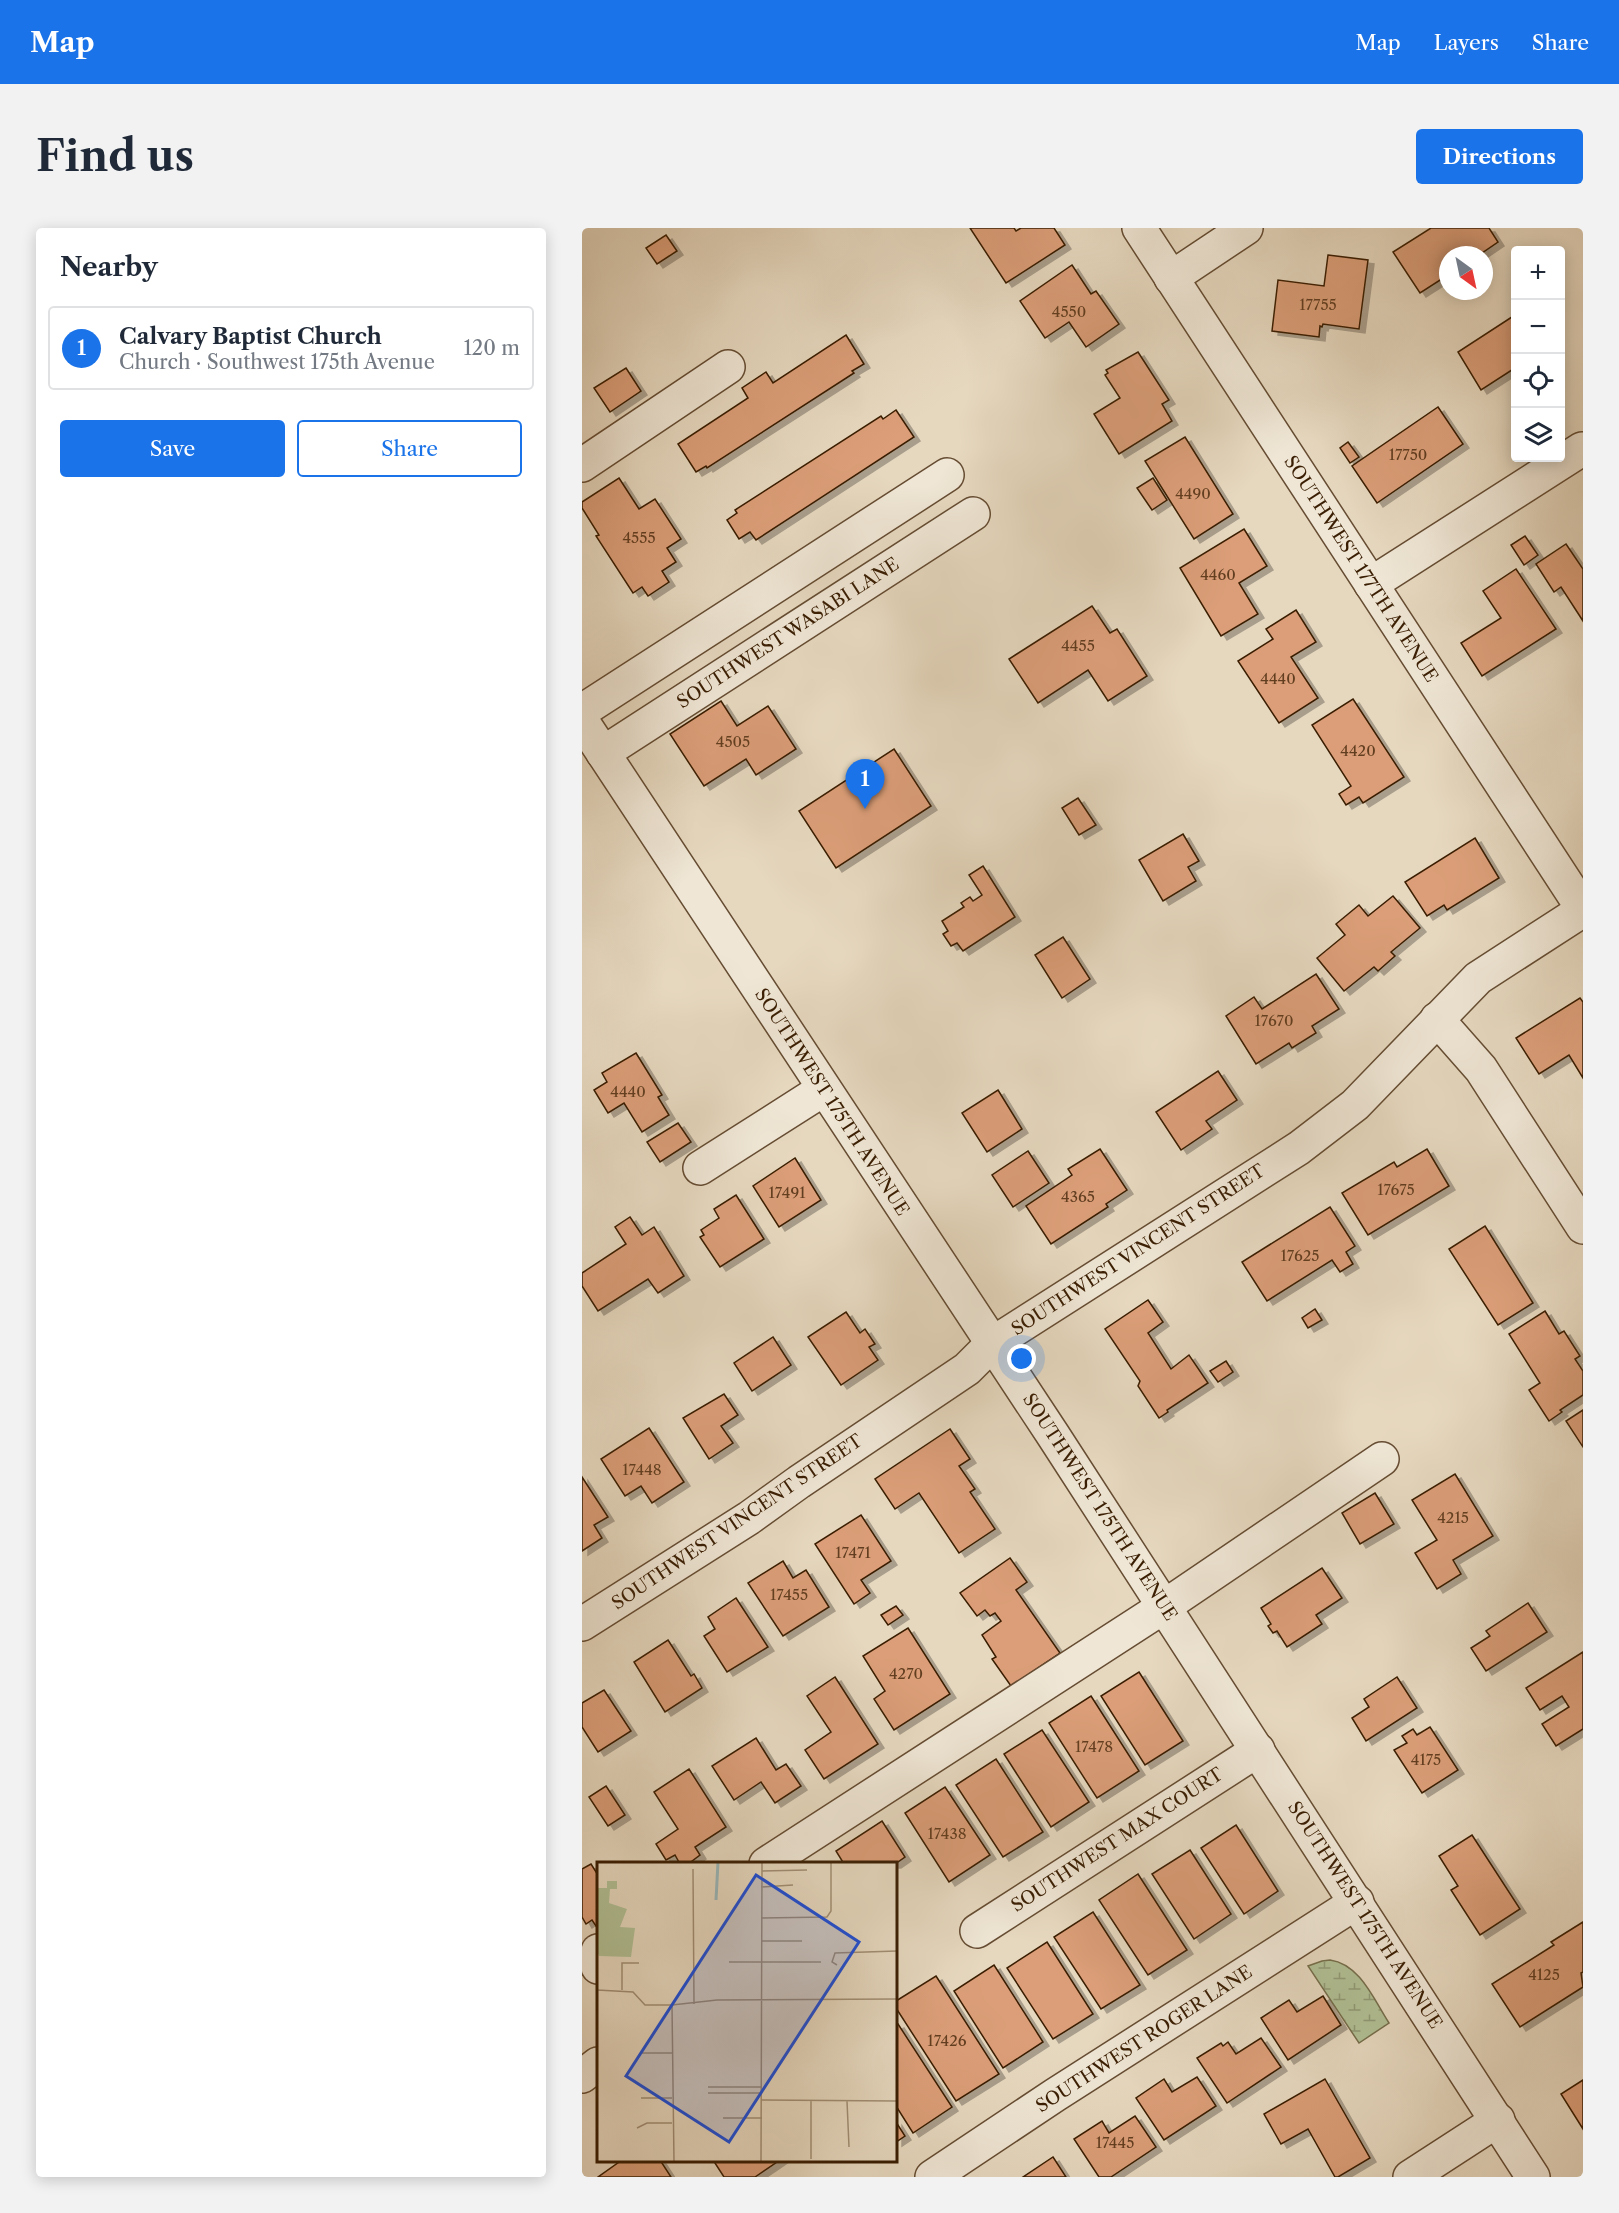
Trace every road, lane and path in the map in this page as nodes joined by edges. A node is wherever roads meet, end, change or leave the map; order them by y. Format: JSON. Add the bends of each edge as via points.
{"nodes":[{"id":1,"x":1139,"y":228,"type":"edge"},
{"id":2,"x":1246,"y":228,"type":"edge"},
{"id":3,"x":1171,"y":278,"type":"junction"},
{"id":4,"x":728,"y":367,"type":"dead end"},
{"id":5,"x":1582,"y":449,"type":"edge"},
{"id":6,"x":582,"y":465,"type":"edge"},
{"id":7,"x":946,"y":475,"type":"dead end"},
{"id":8,"x":973,"y":514,"type":"dead end"},
{"id":9,"x":1371,"y":584,"type":"junction"},
{"id":10,"x":582,"y":711,"type":"edge"},
{"id":11,"x":582,"y":721,"type":"edge"},
{"id":12,"x":603,"y":753,"type":"junction"},
{"id":13,"x":1583,"y":909,"type":"edge"},
{"id":14,"x":1437,"y":1019,"type":"junction"},
{"id":15,"x":824,"y":1089,"type":"junction"},
{"id":16,"x":700,"y":1168,"type":"dead end"},
{"id":17,"x":1583,"y":1227,"type":"edge"},
{"id":18,"x":992,"y":1344,"type":"junction"},
{"id":19,"x":1382,"y":1459,"type":"dead end"},
{"id":20,"x":1165,"y":1606,"type":"junction"},
{"id":21,"x":582,"y":1624,"type":"edge"},
{"id":22,"x":1258,"y":1750,"type":"junction"},
{"id":23,"x":768,"y":1862,"type":"edge"},
{"id":24,"x":1357,"y":1902,"type":"junction"},
{"id":25,"x":977,"y":1930,"type":"dead end"},
{"id":26,"x":597,"y":2065,"type":"edge"},
{"id":27,"x":582,"y":2076,"type":"edge"},
{"id":28,"x":1498,"y":2120,"type":"junction"},
{"id":29,"x":932,"y":2177,"type":"edge"},
{"id":30,"x":1410,"y":2177,"type":"edge"},
{"id":31,"x":1533,"y":2177,"type":"edge"}],
"edges":[{"from":1,"to":3,"type":"street","name":"SOUTHWEST 177TH AVENUE"},
{"from":2,"to":3,"type":"street"},
{"from":3,"to":9,"type":"street","name":"SOUTHWEST 177TH AVENUE"},
{"from":4,"to":6,"type":"street"},
{"from":5,"to":9,"type":"street"},
{"from":7,"to":10,"type":"street"},
{"from":8,"to":12,"type":"street","name":"SOUTHWEST WASABI LANE"},
{"from":9,"to":13,"type":"street","name":"SOUTHWEST 177TH AVENUE"},
{"from":11,"to":12,"type":"street","name":"SOUTHWEST 175TH AVENUE"},
{"from":12,"to":15,"type":"street","name":"SOUTHWEST 175TH AVENUE"},
{"from":13,"to":14,"type":"street","name":"SOUTHWEST VINCENT STREET","via":[[1478,978]]},
{"from":14,"to":17,"type":"street","via":[[1481,1070]]},
{"from":14,"to":18,"type":"street","name":"SOUTHWEST VINCENT STREET","via":[[1356,1105],[1299,1148]]},
{"from":15,"to":16,"type":"street"},
{"from":15,"to":18,"type":"street","name":"SOUTHWEST 175TH AVENUE"},
{"from":18,"to":20,"type":"street","name":"SOUTHWEST 175TH AVENUE"},
{"from":18,"to":21,"type":"street","name":"SOUTHWEST VINCENT STREET","via":[[967,1369],[749,1518]]},
{"from":19,"to":20,"type":"street"},
{"from":20,"to":22,"type":"street","name":"SOUTHWEST 175TH AVENUE"},
{"from":20,"to":23,"type":"street"},
{"from":22,"to":24,"type":"street","name":"SOUTHWEST 175TH AVENUE"},
{"from":22,"to":25,"type":"street","name":"SOUTHWEST MAX COURT"},
{"from":24,"to":28,"type":"street","name":"SOUTHWEST 175TH AVENUE"},
{"from":24,"to":29,"type":"street","name":"SOUTHWEST ROGER LANE"},
{"from":26,"to":27,"type":"street"},
{"from":28,"to":30,"type":"street"},
{"from":28,"to":31,"type":"street","name":"SOUTHWEST 175TH AVENUE"}]}
